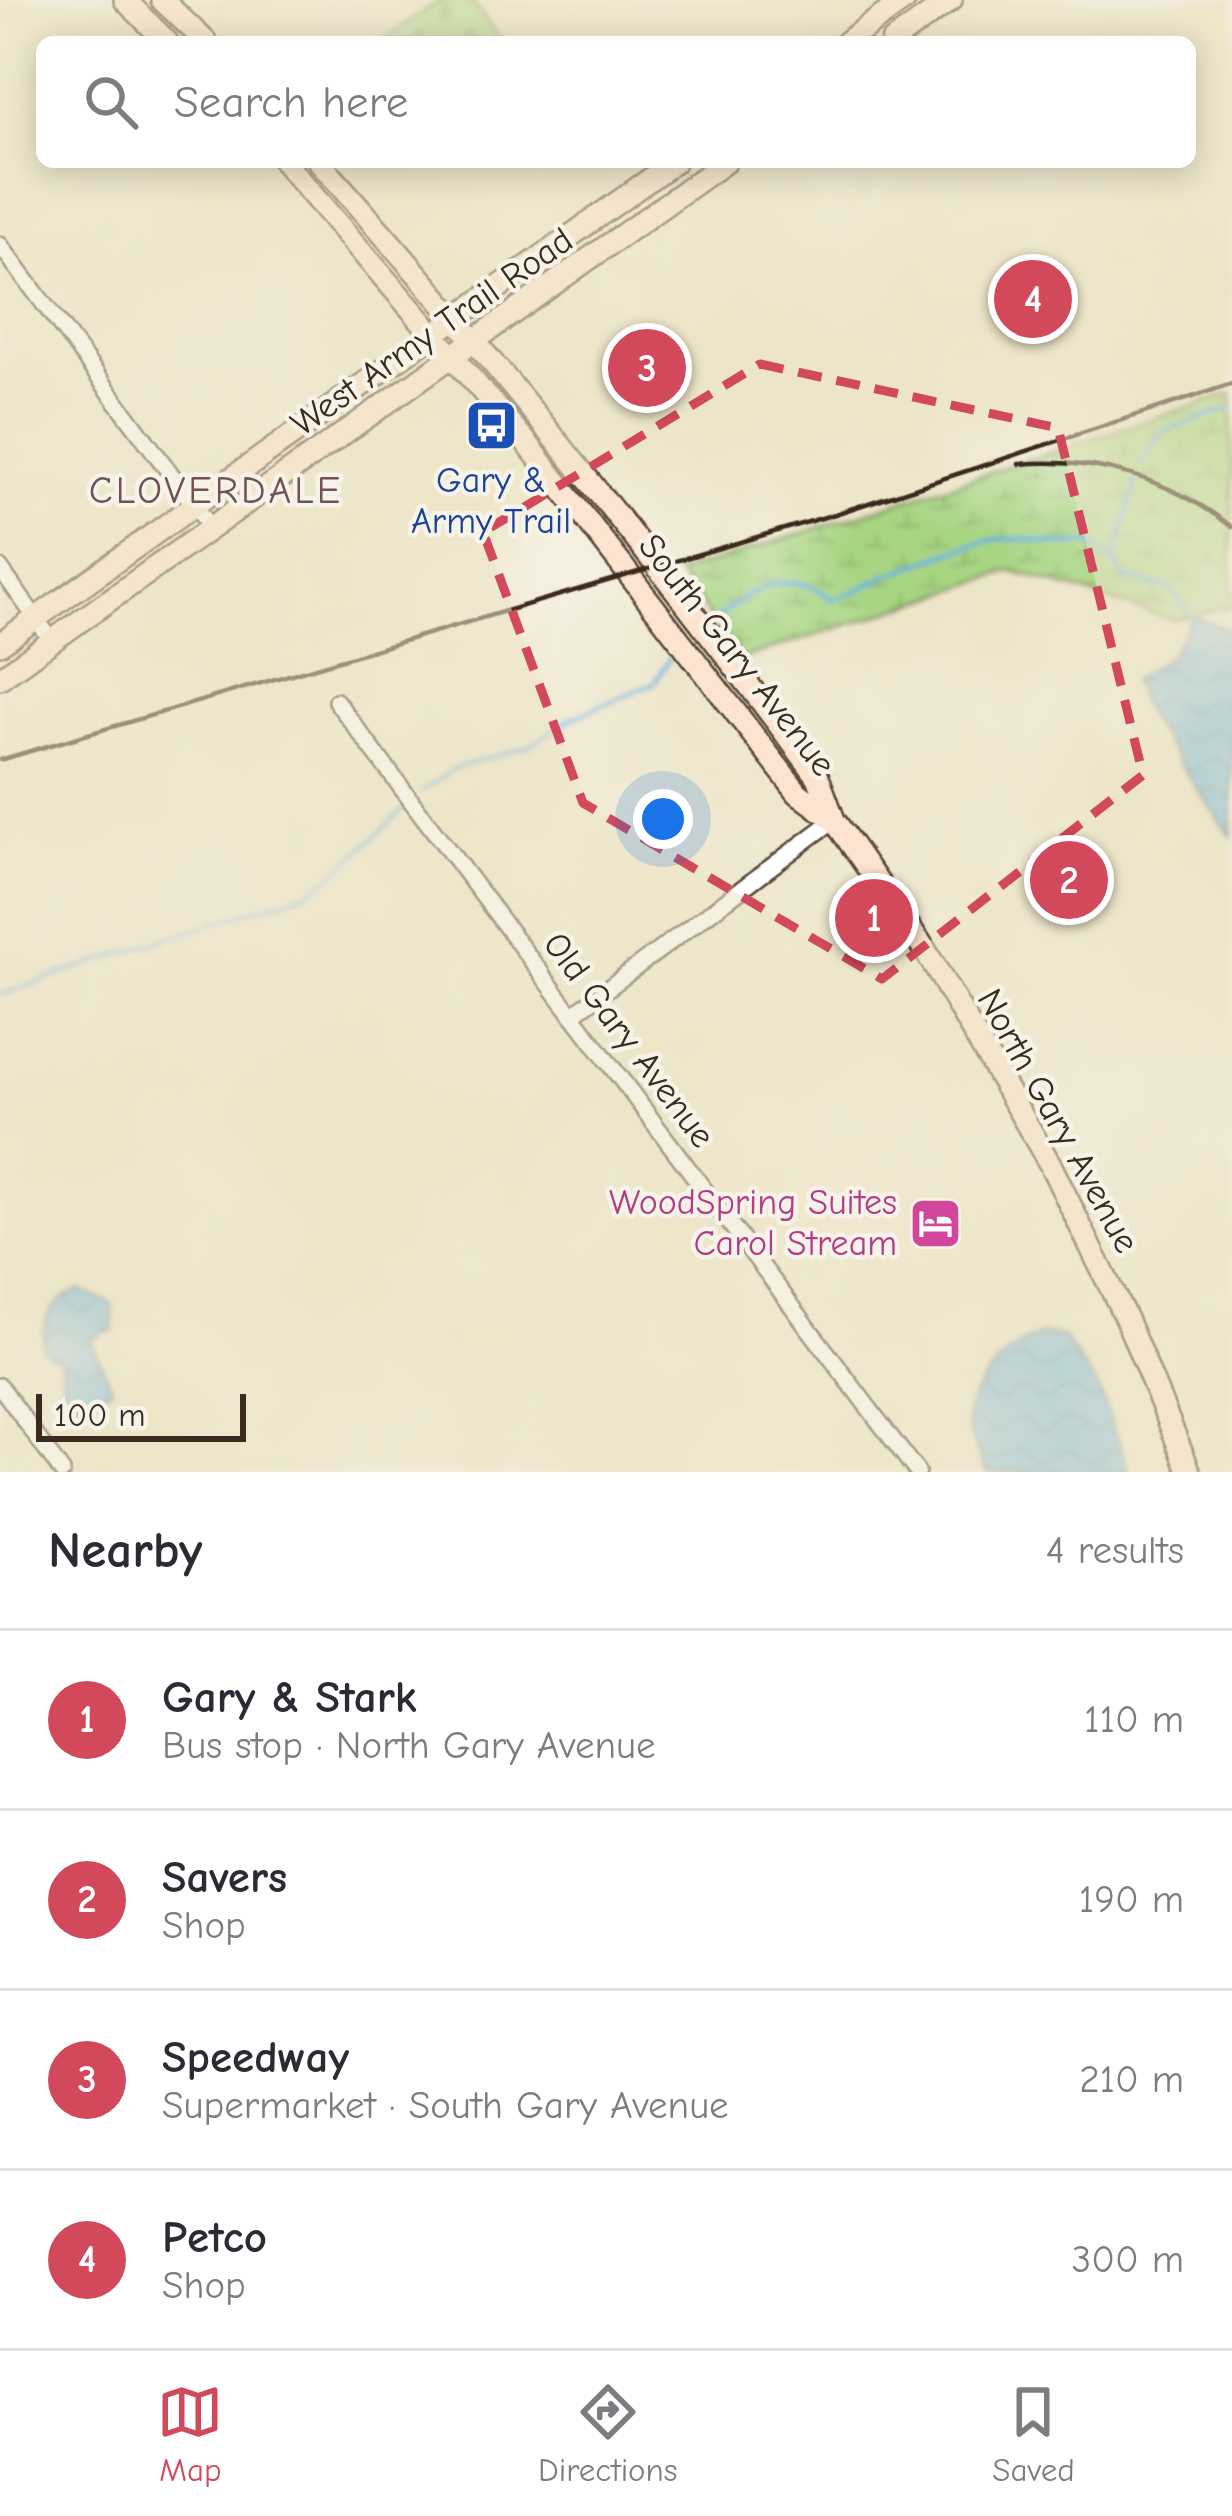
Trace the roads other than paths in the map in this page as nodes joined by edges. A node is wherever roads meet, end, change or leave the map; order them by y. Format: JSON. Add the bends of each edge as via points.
{"nodes":[{"id":1,"x":124,"y":0,"type":"edge"},
{"id":2,"x":162,"y":0,"type":"edge"},
{"id":3,"x":905,"y":0,"type":"edge"},
{"id":4,"x":950,"y":0,"type":"edge"},
{"id":5,"x":161,"y":36,"type":"edge"},
{"id":6,"x":200,"y":36,"type":"edge"},
{"id":7,"x":854,"y":36,"type":"edge"},
{"id":8,"x":900,"y":36,"type":"edge"},
{"id":9,"x":289,"y":168,"type":"edge"},
{"id":10,"x":324,"y":168,"type":"edge"},
{"id":11,"x":665,"y":168,"type":"edge"},
{"id":12,"x":717,"y":168,"type":"edge"},
{"id":13,"x":0,"y":245,"type":"edge"},
{"id":14,"x":455,"y":315,"type":"junction"},
{"id":15,"x":433,"y":331,"type":"junction"},
{"id":16,"x":477,"y":342,"type":"junction"},
{"id":17,"x":455,"y":358,"type":"junction"},
{"id":18,"x":193,"y":504,"type":"junction"},
{"id":19,"x":212,"y":529,"type":"junction"},
{"id":20,"x":0,"y":568,"type":"edge"},
{"id":21,"x":35,"y":618,"type":"junction"},
{"id":22,"x":52,"y":641,"type":"junction"},
{"id":23,"x":0,"y":644,"type":"edge"},
{"id":24,"x":0,"y":678,"type":"edge"},
{"id":25,"x":336,"y":701,"type":"dead end"},
{"id":26,"x":834,"y":820,"type":"junction"},
{"id":27,"x":572,"y":1015,"type":"junction"},
{"id":28,"x":0,"y":1386,"type":"edge"},
{"id":29,"x":62,"y":1472,"type":"edge"},
{"id":30,"x":916,"y":1472,"type":"edge"},
{"id":31,"x":1190,"y":1472,"type":"edge"}],
"edges":[{"from":1,"to":5,"type":"main road"},
{"from":2,"to":6,"type":"main road"},
{"from":3,"to":7,"type":"main road"},
{"from":4,"to":8,"type":"main road"},
{"from":9,"to":15,"type":"main road","name":"South Gary Avenue"},
{"from":10,"to":14,"type":"main road","name":"South Gary Avenue"},
{"from":11,"to":14,"type":"main road","name":"West Army Trail Road"},
{"from":12,"to":16,"type":"main road","name":"West Army Trail Road"},
{"from":13,"to":18,"type":"street"},
{"from":14,"to":15,"type":"main road","name":"West Army Trail Road"},
{"from":14,"to":16,"type":"main road","name":"South Gary Avenue"},
{"from":15,"to":17,"type":"main road","name":"South Gary Avenue"},
{"from":15,"to":18,"type":"main road","name":"West Army Trail Road"},
{"from":16,"to":17,"type":"main road","name":"West Army Trail Road"},
{"from":16,"to":26,"type":"main road","name":"South Gary Avenue","via":[[818,777]]},
{"from":17,"to":19,"type":"main road","name":"West Army Trail Road"},
{"from":17,"to":26,"type":"main road","name":"South Gary Avenue","via":[[798,793]]},
{"from":18,"to":19,"type":"street"},
{"from":18,"to":21,"type":"main road","name":"West Army Trail Road"},
{"from":19,"to":22,"type":"main road","name":"West Army Trail Road"},
{"from":20,"to":21,"type":"street"},
{"from":21,"to":22,"type":"street"},
{"from":21,"to":23,"type":"main road","name":"West Army Trail Road"},
{"from":22,"to":24,"type":"main road","name":"West Army Trail Road"},
{"from":25,"to":27,"type":"street","name":"Old Gary Avenue"},
{"from":26,"to":27,"type":"street"},
{"from":26,"to":31,"type":"main road","name":"North Gary Avenue","via":[[923,948],[1044,1153]]},
{"from":27,"to":30,"type":"street","name":"Old Gary Avenue"},
{"from":28,"to":29,"type":"street"}]}
